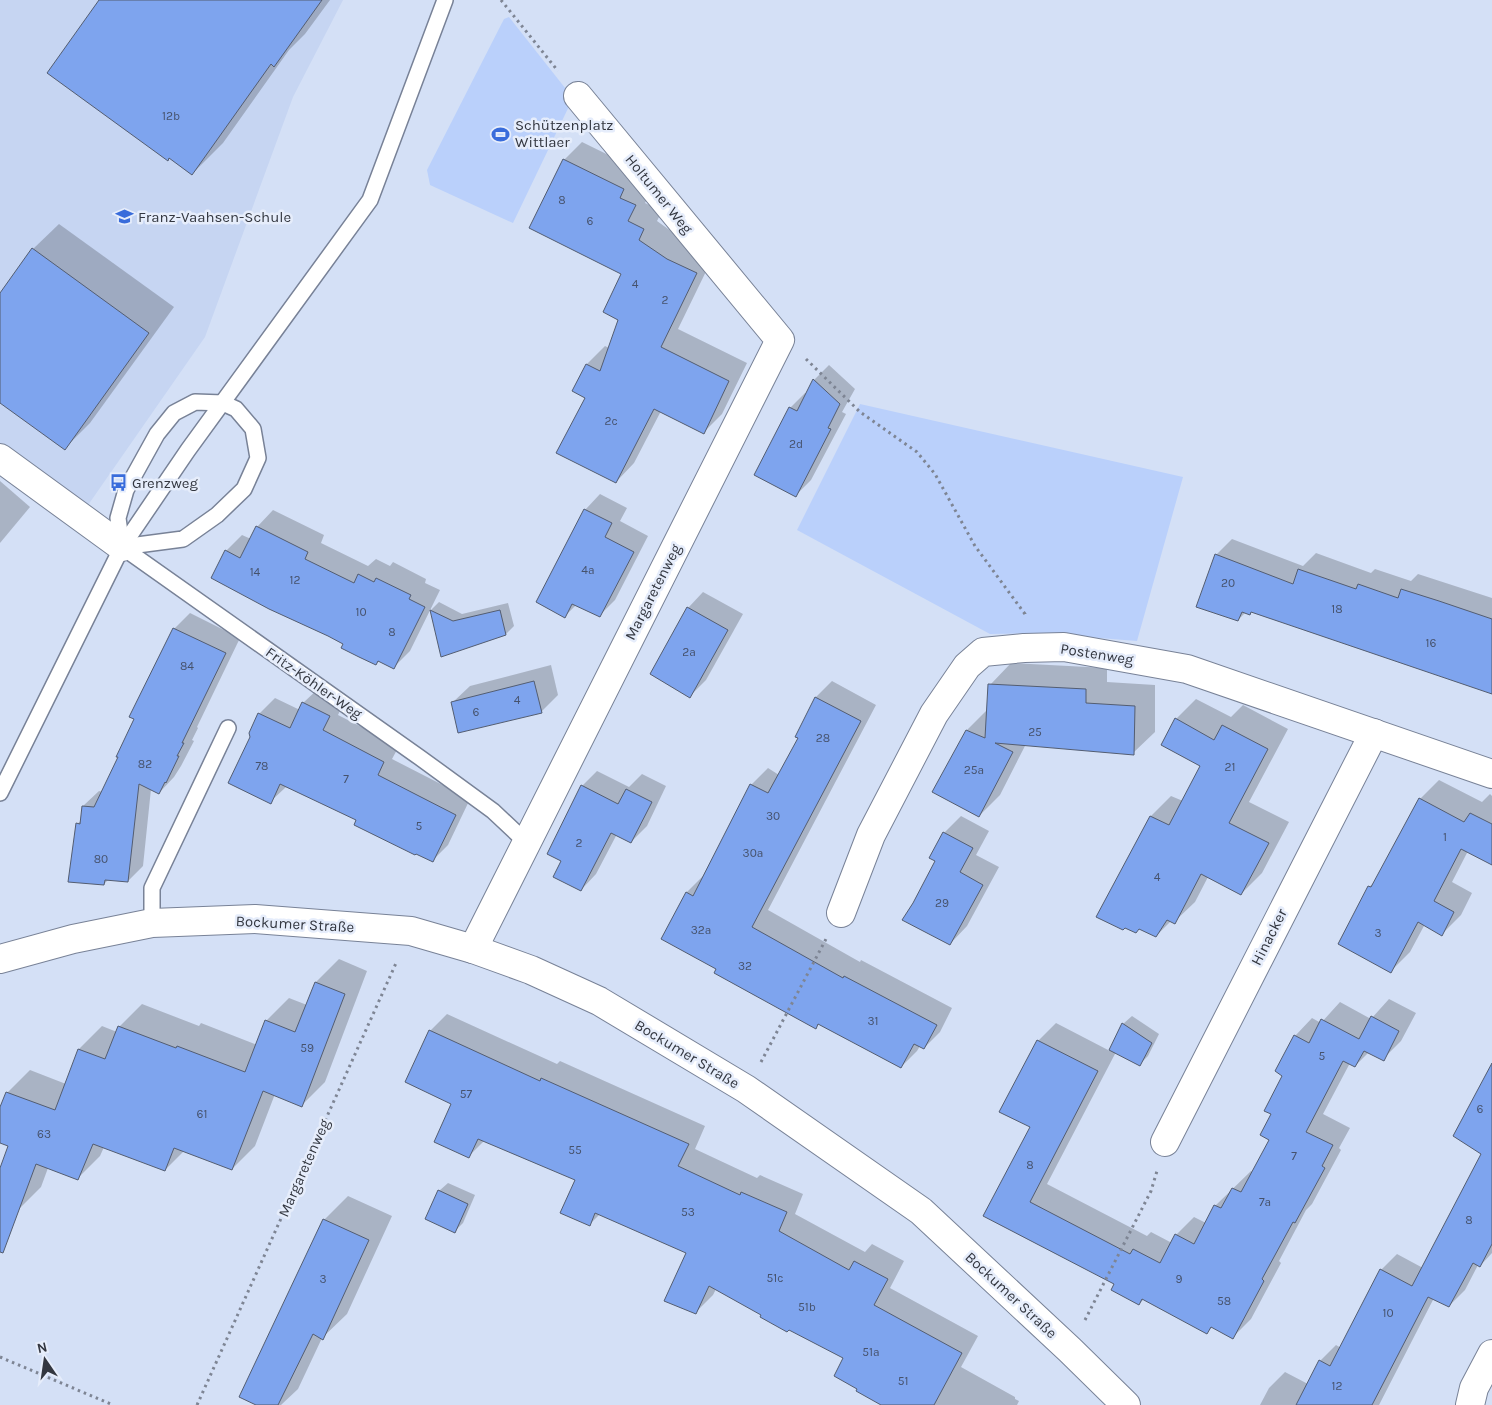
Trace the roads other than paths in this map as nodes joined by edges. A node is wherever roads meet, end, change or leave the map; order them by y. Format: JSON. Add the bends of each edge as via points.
{"nodes":[{"id":1,"x":445,"y":0,"type":"edge"},
{"id":2,"x":578,"y":96,"type":"road end"},
{"id":3,"x":780,"y":340,"type":"joint"},
{"id":4,"x":223,"y":403,"type":"junction"},
{"id":5,"x":0,"y":458,"type":"edge"},
{"id":6,"x":133,"y":554,"type":"junction"},
{"id":7,"x":228,"y":728,"type":"dead end"},
{"id":8,"x":1374,"y":733,"type":"junction"},
{"id":9,"x":1492,"y":774,"type":"edge"},
{"id":10,"x":0,"y":793,"type":"edge"},
{"id":11,"x":527,"y":843,"type":"junction"},
{"id":12,"x":841,"y":913,"type":"road end"},
{"id":13,"x":152,"y":923,"type":"junction"},
{"id":14,"x":473,"y":949,"type":"junction"},
{"id":15,"x":0,"y":959,"type":"edge"},
{"id":16,"x":1165,"y":1142,"type":"road end"},
{"id":17,"x":1492,"y":1354,"type":"edge"},
{"id":18,"x":1126,"y":1405,"type":"edge"},
{"id":19,"x":1470,"y":1405,"type":"edge"}],
"edges":[{"from":1,"to":4,"type":"lane","via":[[370,200]]},
{"from":2,"to":3,"type":"street","name":"Holtumer Weg"},
{"from":3,"to":11,"type":"street","name":"Margaretenweg"},
{"from":4,"to":6,"type":"lane"},
{"from":4,"to":6,"type":"lane","via":[[195,402],[174,413],[157,434],[126,490],[118,518]]},
{"from":4,"to":6,"type":"lane","via":[[236,409],[253,429],[258,458],[244,489],[183,539]]},
{"from":5,"to":6,"type":"street","name":"Fritz-Köhler-Weg"},
{"from":6,"to":10,"type":"lane"},
{"from":6,"to":11,"type":"lane","name":"Fritz-Köhler-Weg","via":[[493,811]]},
{"from":7,"to":13,"type":"lane","via":[[152,888]]},
{"from":8,"to":9,"type":"street","name":"Postenweg"},
{"from":8,"to":12,"type":"street","name":"Postenweg","via":[[1187,669],[1064,647],[983,652],[967,666],[934,714],[876,826]]},
{"from":8,"to":16,"type":"street","name":"Hinacker"},
{"from":11,"to":14,"type":"street"},
{"from":13,"to":14,"type":"street","name":"Bockumer Straße","via":[[255,919],[411,931]]},
{"from":13,"to":15,"type":"street","name":"Bockumer Straße","via":[[73,939]]},
{"from":14,"to":18,"type":"street","name":"Bockumer Straße","via":[[531,970],[598,1001],[746,1089],[920,1211]]},
{"from":17,"to":19,"type":"street","via":[[1474,1388]]}]}
